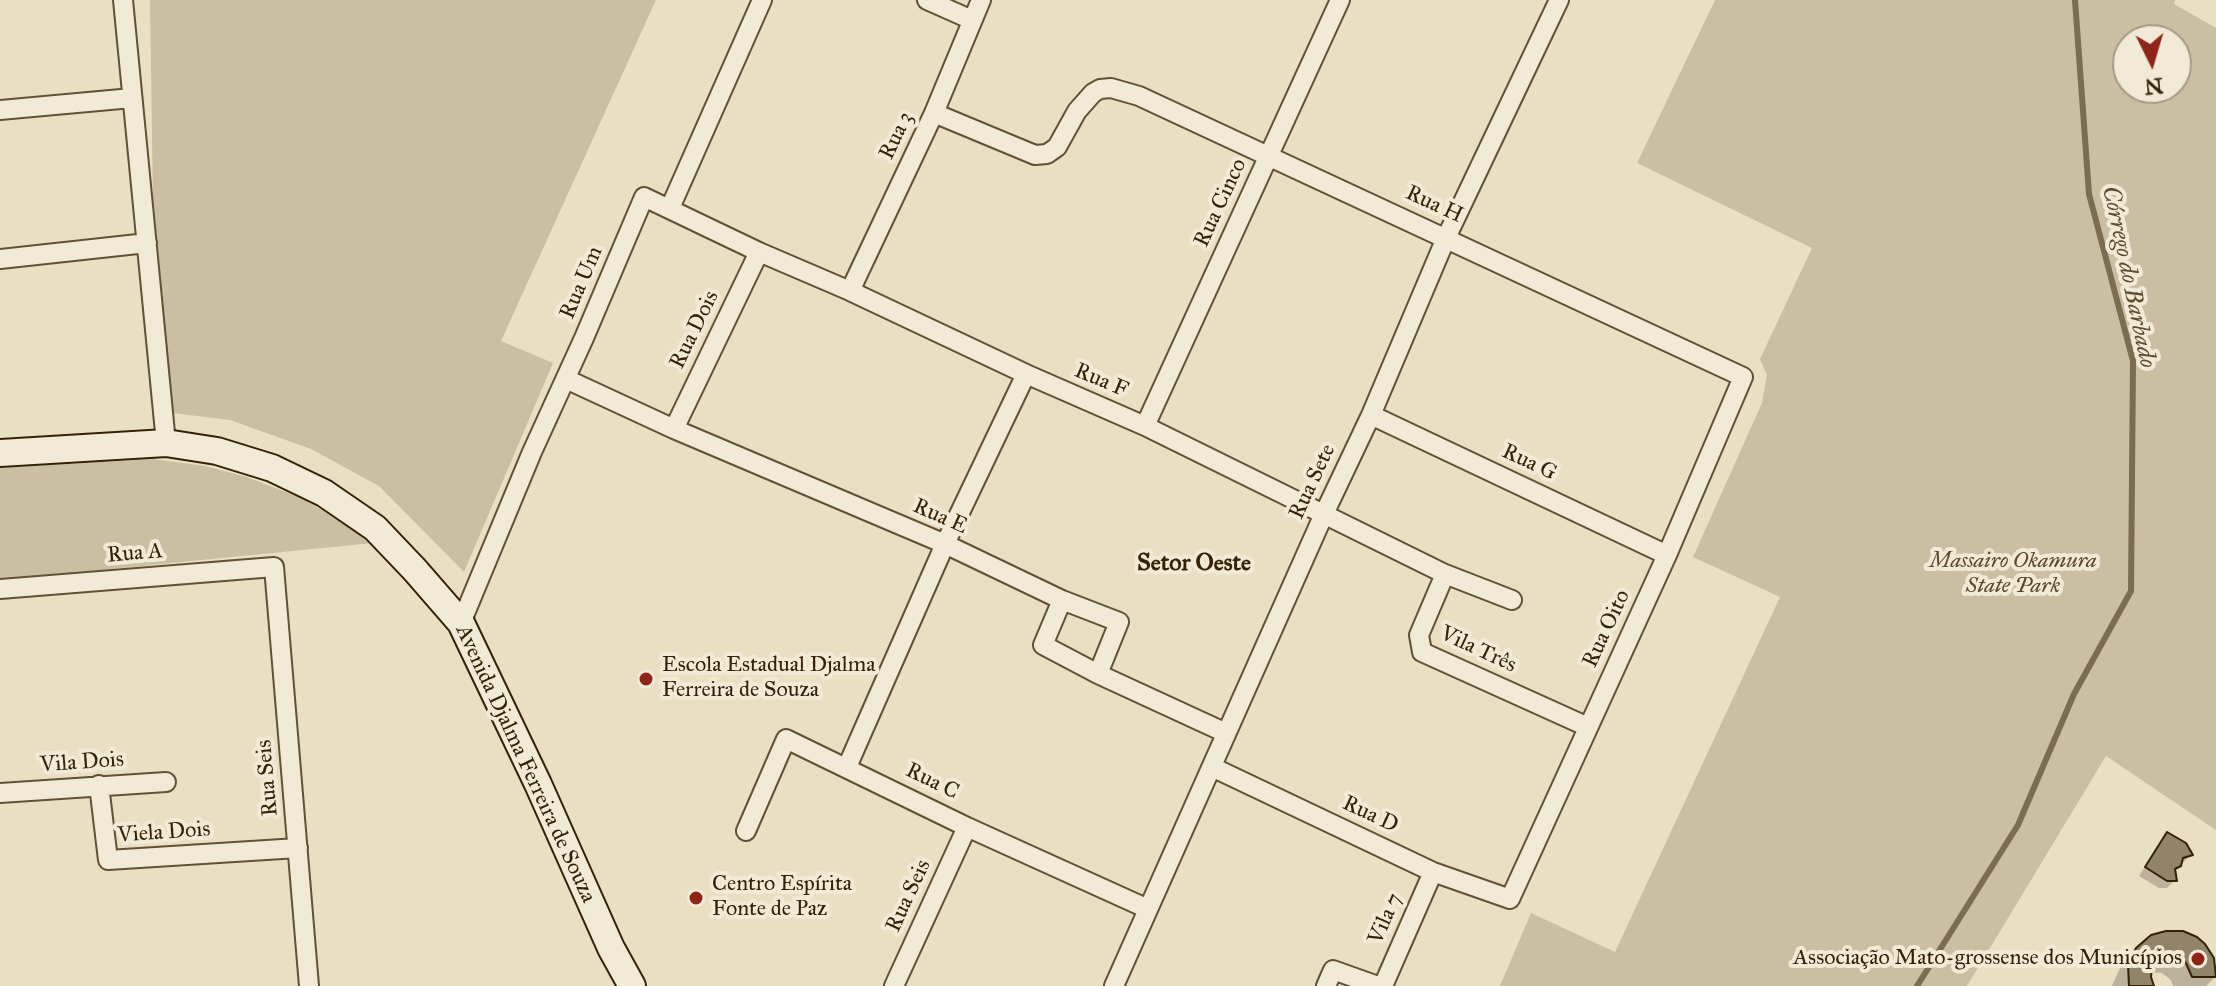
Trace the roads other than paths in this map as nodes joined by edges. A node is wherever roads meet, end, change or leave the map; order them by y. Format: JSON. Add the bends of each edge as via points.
{"nodes":[{"id":1,"x":123,"y":0,"type":"edge"},
{"id":2,"x":762,"y":0,"type":"edge"},
{"id":3,"x":927,"y":0,"type":"edge"},
{"id":4,"x":981,"y":0,"type":"edge"},
{"id":5,"x":1340,"y":0,"type":"edge"},
{"id":6,"x":1559,"y":0,"type":"edge"},
{"id":7,"x":972,"y":20,"type":"junction"},
{"id":8,"x":132,"y":98,"type":"junction"},
{"id":9,"x":0,"y":110,"type":"edge"},
{"id":10,"x":934,"y":113,"type":"junction"},
{"id":11,"x":1269,"y":155,"type":"junction"},
{"id":12,"x":670,"y":208,"type":"junction"},
{"id":13,"x":1446,"y":238,"type":"junction"},
{"id":14,"x":147,"y":243,"type":"junction"},
{"id":15,"x":759,"y":252,"type":"junction"},
{"id":16,"x":0,"y":259,"type":"edge"},
{"id":17,"x":850,"y":291,"type":"junction"},
{"id":18,"x":1026,"y":374,"type":"junction"},
{"id":19,"x":1743,"y":377,"type":"joint"},
{"id":20,"x":566,"y":379,"type":"junction"},
{"id":21,"x":1371,"y":415,"type":"junction"},
{"id":22,"x":1145,"y":426,"type":"junction"},
{"id":23,"x":674,"y":429,"type":"junction"},
{"id":24,"x":166,"y":443,"type":"junction"},
{"id":25,"x":0,"y":453,"type":"edge"},
{"id":26,"x":1324,"y":514,"type":"junction"},
{"id":27,"x":945,"y":544,"type":"junction"},
{"id":28,"x":1667,"y":555,"type":"junction"},
{"id":29,"x":274,"y":567,"type":"joint"},
{"id":30,"x":1445,"y":574,"type":"junction"},
{"id":31,"x":0,"y":589,"type":"edge"},
{"id":32,"x":1062,"y":600,"type":"junction"},
{"id":33,"x":1512,"y":600,"type":"dead end"},
{"id":34,"x":461,"y":623,"type":"junction"},
{"id":35,"x":1098,"y":674,"type":"junction"},
{"id":36,"x":1588,"y":727,"type":"junction"},
{"id":37,"x":1226,"y":733,"type":"junction"},
{"id":38,"x":847,"y":767,"type":"junction"},
{"id":39,"x":1212,"y":767,"type":"junction"},
{"id":40,"x":166,"y":782,"type":"dead end"},
{"id":41,"x":99,"y":785,"type":"junction"},
{"id":42,"x":0,"y":793,"type":"edge"},
{"id":43,"x":967,"y":827,"type":"junction"},
{"id":44,"x":746,"y":831,"type":"dead end"},
{"id":45,"x":298,"y":848,"type":"junction"},
{"id":46,"x":1433,"y":872,"type":"junction"},
{"id":47,"x":1510,"y":899,"type":"joint"},
{"id":48,"x":1148,"y":909,"type":"junction"},
{"id":49,"x":309,"y":986,"type":"edge"},
{"id":50,"x":632,"y":986,"type":"edge"},
{"id":51,"x":894,"y":986,"type":"edge"},
{"id":52,"x":1114,"y":986,"type":"edge"},
{"id":53,"x":1326,"y":986,"type":"edge"},
{"id":54,"x":1380,"y":986,"type":"edge"}],
"edges":[{"from":1,"to":8,"type":"street"},
{"from":2,"to":12,"type":"street"},
{"from":3,"to":7,"type":"street"},
{"from":4,"to":7,"type":"street","name":"Rua 3"},
{"from":5,"to":11,"type":"street","name":"Rua Cinco"},
{"from":6,"to":13,"type":"street","name":"Rua Sete"},
{"from":7,"to":10,"type":"street","name":"Rua 3"},
{"from":8,"to":9,"type":"street"},
{"from":8,"to":14,"type":"street"},
{"from":10,"to":11,"type":"street","name":"Rua H","via":[[1042,155],[1060,144],[1082,104],[1100,89],[1119,89]]},
{"from":10,"to":17,"type":"street","name":"Rua 3"},
{"from":11,"to":13,"type":"street","name":"Rua H"},
{"from":11,"to":22,"type":"street","name":"Rua Cinco"},
{"from":12,"to":15,"type":"street","name":"Rua F"},
{"from":12,"to":20,"type":"street","name":"Rua Um","via":[[644,197]]},
{"from":13,"to":19,"type":"street","name":"Rua H"},
{"from":13,"to":21,"type":"street","name":"Rua Sete"},
{"from":14,"to":16,"type":"street"},
{"from":14,"to":24,"type":"street"},
{"from":15,"to":17,"type":"street","name":"Rua F"},
{"from":15,"to":23,"type":"street","name":"Rua Dois"},
{"from":17,"to":18,"type":"street","name":"Rua F"},
{"from":18,"to":22,"type":"street","name":"Rua F"},
{"from":18,"to":27,"type":"street"},
{"from":19,"to":28,"type":"street","name":"Rua Oito"},
{"from":20,"to":23,"type":"street","name":"Rua E"},
{"from":20,"to":34,"type":"street","name":"Rua Um"},
{"from":21,"to":26,"type":"street","name":"Rua Sete"},
{"from":21,"to":28,"type":"street","name":"Rua G"},
{"from":22,"to":26,"type":"street","name":"Rua F"},
{"from":23,"to":27,"type":"street","name":"Rua E"},
{"from":24,"to":25,"type":"main road","name":"Avenida Djalma Ferreira de Souza"},
{"from":24,"to":34,"type":"main road","name":"Avenida Djalma Ferreira de Souza","via":[[272,468],[324,493],[375,528]]},
{"from":26,"to":30,"type":"street","name":"Rua F"},
{"from":26,"to":37,"type":"street","name":"Rua Sete"},
{"from":27,"to":32,"type":"street","name":"Rua E"},
{"from":27,"to":38,"type":"street"},
{"from":28,"to":36,"type":"street","name":"Rua Oito"},
{"from":29,"to":31,"type":"street","name":"Rua A"},
{"from":29,"to":45,"type":"street","name":"Rua Seis"},
{"from":30,"to":33,"type":"street","name":"Rua F"},
{"from":30,"to":36,"type":"street","name":"Vila Três","via":[[1419,635],[1422,652]]},
{"from":32,"to":35,"type":"street","via":[[1043,645]]},
{"from":32,"to":35,"type":"street","via":[[1119,622]]},
{"from":34,"to":50,"type":"main road","name":"Avenida Djalma Ferreira de Souza"},
{"from":35,"to":37,"type":"street"},
{"from":36,"to":47,"type":"street","name":"Rua Oito"},
{"from":37,"to":39,"type":"street","name":"Rua Sete"},
{"from":38,"to":43,"type":"street","name":"Rua C"},
{"from":38,"to":44,"type":"street","name":"Rua C","via":[[786,739]]},
{"from":39,"to":46,"type":"street","name":"Rua D"},
{"from":39,"to":48,"type":"street","name":"Rua Sete"},
{"from":40,"to":41,"type":"street","name":"Vila Dois"},
{"from":41,"to":42,"type":"street","name":"Vila Dois"},
{"from":41,"to":45,"type":"street","name":"Viela Dois","via":[[108,860]]},
{"from":43,"to":48,"type":"street","name":"Rua C"},
{"from":43,"to":51,"type":"street","name":"Rua Seis"},
{"from":45,"to":49,"type":"street","name":"Rua Seis"},
{"from":46,"to":47,"type":"street","name":"Rua D"},
{"from":46,"to":54,"type":"street","name":"Vila 7"},
{"from":48,"to":52,"type":"street","name":"Rua Sete"},
{"from":53,"to":54,"type":"street","name":"Vila 7","via":[[1333,970]]}]}
